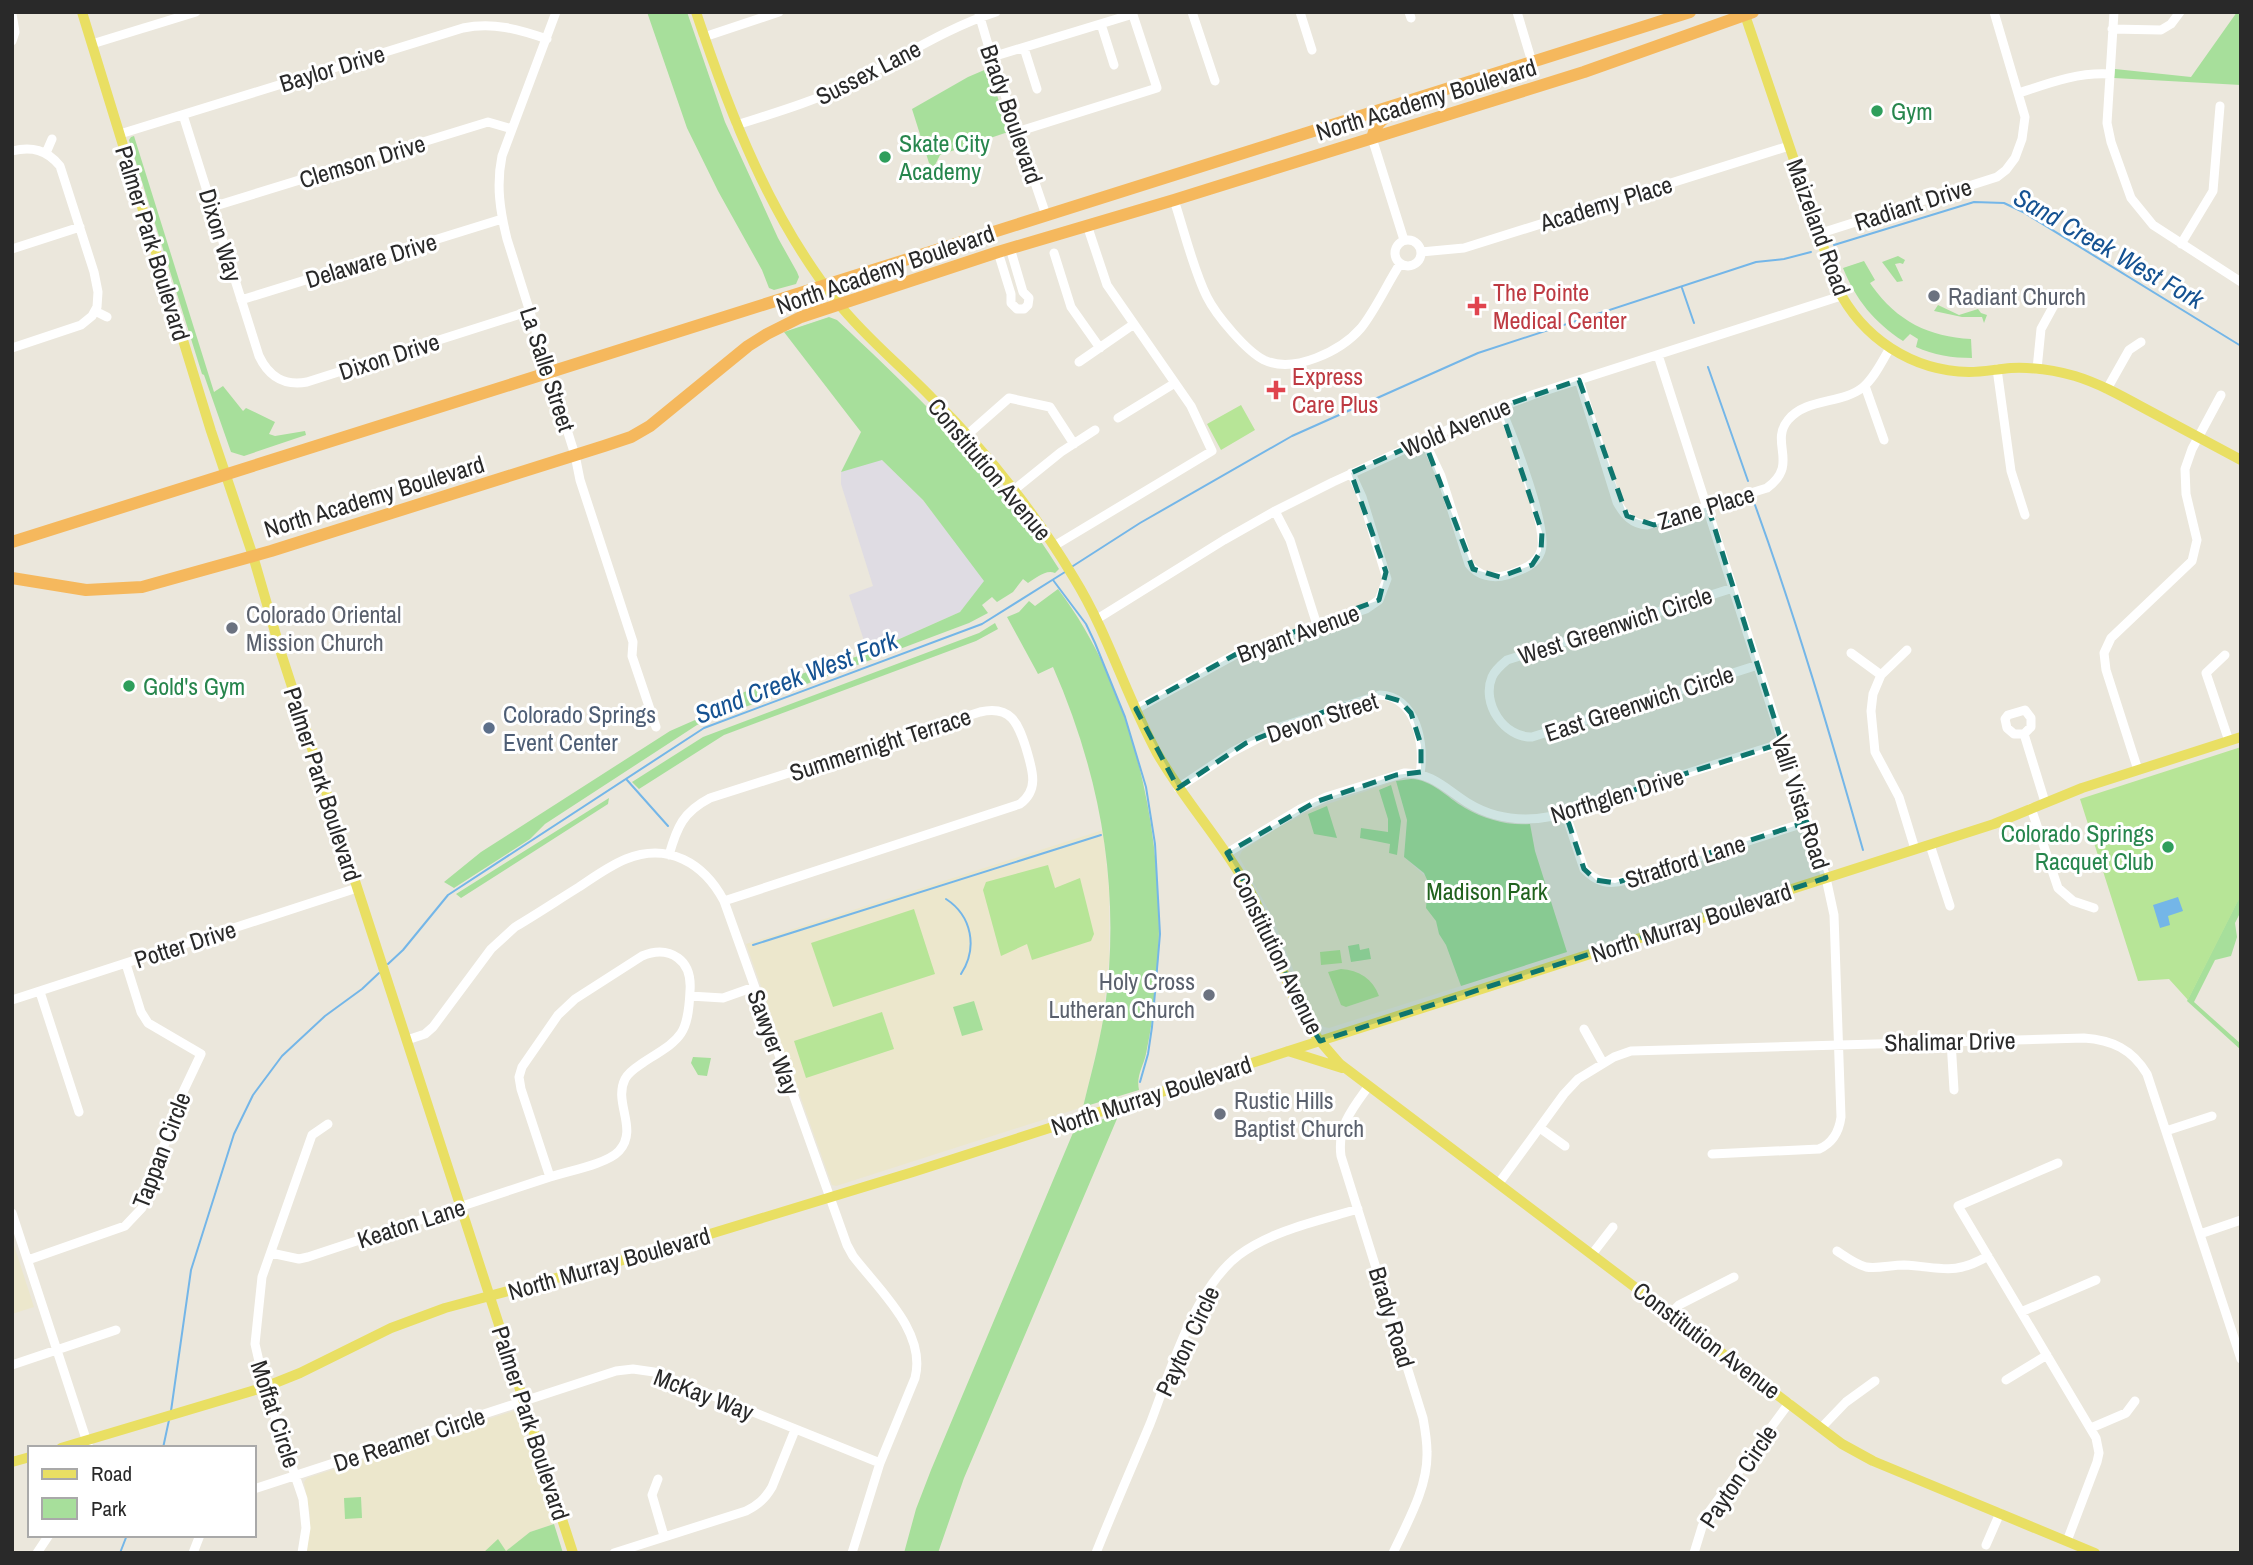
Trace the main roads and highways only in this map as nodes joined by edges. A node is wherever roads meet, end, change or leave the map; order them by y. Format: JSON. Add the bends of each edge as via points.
{"nodes":[{"id":1,"x":82,"y":12,"type":"edge"},
{"id":2,"x":696,"y":12,"type":"edge"},
{"id":3,"x":1690,"y":12,"type":"edge"},
{"id":4,"x":1747,"y":13,"type":"edge"},
{"id":5,"x":1462,"y":84,"type":"junction"},
{"id":6,"x":1372,"y":138,"type":"junction"},
{"id":7,"x":825,"y":285,"type":"junction"},
{"id":8,"x":838,"y":303,"type":"junction"},
{"id":9,"x":2241,"y":460,"type":"edge"},
{"id":10,"x":225,"y":474,"type":"junction"},
{"id":11,"x":12,"y":542,"type":"edge"},
{"id":12,"x":253,"y":556,"type":"junction"},
{"id":13,"x":12,"y":578,"type":"edge"},
{"id":14,"x":2241,"y":737,"type":"edge"},
{"id":15,"x":1320,"y":1041,"type":"junction"},
{"id":16,"x":1288,"y":1051,"type":"junction"},
{"id":17,"x":1346,"y":1069,"type":"junction"},
{"id":18,"x":490,"y":1296,"type":"junction"},
{"id":19,"x":88,"y":1444,"type":"edge"},
{"id":20,"x":573,"y":1553,"type":"edge"},
{"id":21,"x":2095,"y":1553,"type":"edge"}],
"edges":[{"from":1,"to":10,"type":"main road","name":"Palmer Park Boulevard"},
{"from":2,"to":7,"type":"main road","name":"Constitution Avenue","via":[[737,125],[790,233]]},
{"from":3,"to":5,"type":"highway","name":"North Academy Boulevard"},
{"from":4,"to":6,"type":"highway","name":"North Academy Boulevard","via":[[1584,72]]},
{"from":4,"to":9,"type":"main road","name":"Maizeland Road","via":[[1841,296],[1866,328],[1889,348],[1941,369],[2036,369],[2074,375]]},
{"from":5,"to":6,"type":"highway","via":[[1451,96],[1389,115]]},
{"from":5,"to":7,"type":"highway","name":"North Academy Boulevard"},
{"from":6,"to":8,"type":"highway","name":"North Academy Boulevard"},
{"from":7,"to":8,"type":"main road","name":"Constitution Avenue"},
{"from":7,"to":10,"type":"highway","name":"North Academy Boulevard"},
{"from":8,"to":12,"type":"highway","name":"North Academy Boulevard","via":[[748,346],[631,437]]},
{"from":8,"to":15,"type":"main road","name":"Constitution Avenue","via":[[967,435],[1057,550],[1097,619],[1148,736],[1259,907],[1297,1003]]},
{"from":10,"to":11,"type":"highway","name":"North Academy Boulevard"},
{"from":10,"to":12,"type":"main road","name":"Palmer Park Boulevard"},
{"from":12,"to":13,"type":"highway","name":"North Academy Boulevard","via":[[159,583],[116,590],[72,589]]},
{"from":12,"to":18,"type":"main road","name":"Palmer Park Boulevard"},
{"from":14,"to":15,"type":"main road","name":"North Murray Boulevard","via":[[2082,788],[1994,824]]},
{"from":15,"to":16,"type":"main road","name":"North Murray Boulevard"},
{"from":15,"to":17,"type":"main road","name":"Constitution Avenue"},
{"from":16,"to":17,"type":"main road"},
{"from":16,"to":18,"type":"main road","name":"North Murray Boulevard","via":[[638,1256]]},
{"from":17,"to":21,"type":"main road","name":"Constitution Avenue","via":[[1842,1444]]},
{"from":18,"to":19,"type":"main road","name":"North Murray Boulevard","via":[[391,1328],[265,1387]]},
{"from":18,"to":20,"type":"main road","name":"Palmer Park Boulevard"}]}
